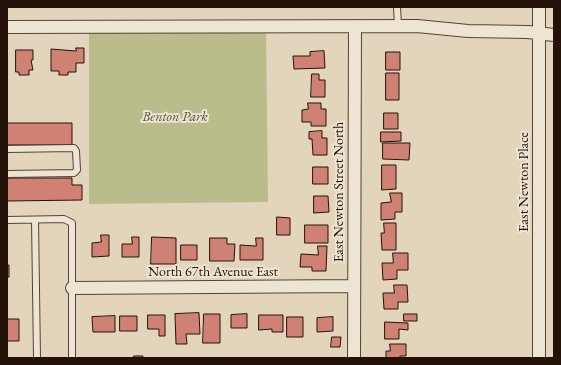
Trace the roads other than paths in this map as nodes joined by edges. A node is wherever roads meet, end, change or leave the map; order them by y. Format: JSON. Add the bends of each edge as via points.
{"nodes":[{"id":1,"x":397,"y":7,"type":"edge"},
{"id":2,"x":539,"y":7,"type":"edge"},
{"id":3,"x":355,"y":26,"type":"junction"},
{"id":4,"x":398,"y":26,"type":"junction"},
{"id":5,"x":7,"y":27,"type":"edge"},
{"id":6,"x":539,"y":33,"type":"junction"},
{"id":7,"x":554,"y":35,"type":"edge"},
{"id":8,"x":7,"y":149,"type":"edge"},
{"id":9,"x":7,"y":174,"type":"edge"},
{"id":10,"x":7,"y":220,"type":"edge"},
{"id":11,"x":35,"y":220,"type":"junction"},
{"id":12,"x":353,"y":286,"type":"junction"},
{"id":13,"x":72,"y":288,"type":"junction"},
{"id":14,"x":37,"y":358,"type":"edge"},
{"id":15,"x":72,"y":358,"type":"edge"},
{"id":16,"x":354,"y":358,"type":"edge"},
{"id":17,"x":539,"y":358,"type":"edge"}],
"edges":[{"from":1,"to":4,"type":"lane"},
{"from":2,"to":6,"type":"street","name":"East Newton Place"},
{"from":3,"to":4,"type":"street"},
{"from":3,"to":5,"type":"street"},
{"from":3,"to":12,"type":"street","name":"East Newton Street North"},
{"from":4,"to":6,"type":"street","via":[[475,32]]},
{"from":6,"to":7,"type":"street"},
{"from":6,"to":17,"type":"street","name":"East Newton Place"},
{"from":8,"to":9,"type":"lane","via":[[74,148],[77,170],[74,173]]},
{"from":10,"to":11,"type":"lane"},
{"from":11,"to":13,"type":"lane","via":[[64,219],[72,223]]},
{"from":11,"to":14,"type":"lane"},
{"from":12,"to":13,"type":"street","name":"North 67th Avenue East"},
{"from":12,"to":16,"type":"street","name":"East Newton Street North"},
{"from":13,"to":15,"type":"lane"}]}
